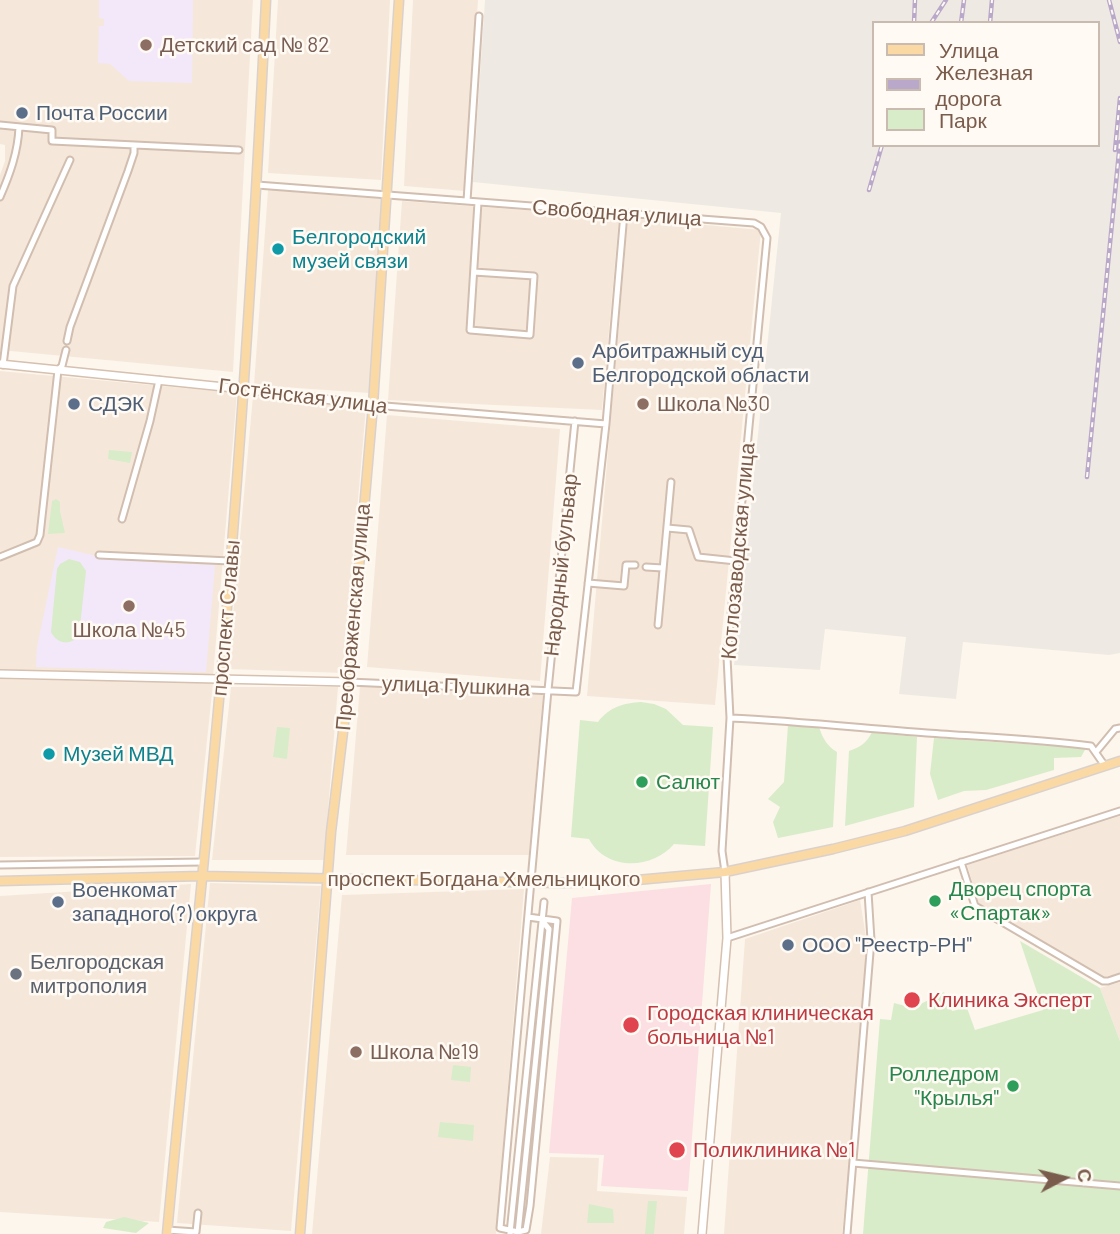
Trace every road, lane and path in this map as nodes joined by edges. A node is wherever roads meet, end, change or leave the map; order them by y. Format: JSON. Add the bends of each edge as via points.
{"nodes":[{"id":1,"x":266,"y":0,"type":"edge"},
{"id":2,"x":399,"y":0,"type":"edge"},
{"id":3,"x":479,"y":16,"type":"dead end"},
{"id":4,"x":0,"y":125,"type":"edge"},
{"id":5,"x":19,"y":127,"type":"junction"},
{"id":6,"x":134,"y":145,"type":"junction"},
{"id":7,"x":239,"y":150,"type":"dead end"},
{"id":8,"x":70,"y":160,"type":"dead end"},
{"id":9,"x":257,"y":185,"type":"junction"},
{"id":10,"x":387,"y":195,"type":"junction"},
{"id":11,"x":0,"y":197,"type":"edge"},
{"id":12,"x":467,"y":201,"type":"junction"},
{"id":13,"x":478,"y":202,"type":"junction"},
{"id":14,"x":624,"y":213,"type":"junction"},
{"id":15,"x":765,"y":231,"type":"joint"},
{"id":16,"x":474,"y":272,"type":"junction"},
{"id":17,"x":67,"y":341,"type":"dead end"},
{"id":18,"x":66,"y":350,"type":"dead end"},
{"id":19,"x":2,"y":365,"type":"edge"},
{"id":20,"x":58,"y":370,"type":"junction"},
{"id":21,"x":159,"y":380,"type":"junction"},
{"id":22,"x":244,"y":390,"type":"junction"},
{"id":23,"x":373,"y":405,"type":"junction"},
{"id":24,"x":575,"y":421,"type":"junction"},
{"id":25,"x":606,"y":424,"type":"junction"},
{"id":26,"x":671,"y":482,"type":"dead end"},
{"id":27,"x":122,"y":519,"type":"dead end"},
{"id":28,"x":667,"y":528,"type":"junction"},
{"id":29,"x":99,"y":555,"type":"dead end"},
{"id":30,"x":0,"y":557,"type":"edge"},
{"id":31,"x":230,"y":561,"type":"junction"},
{"id":32,"x":736,"y":561,"type":"junction"},
{"id":33,"x":635,"y":565,"type":"dead end"},
{"id":34,"x":646,"y":566,"type":"dead end"},
{"id":35,"x":663,"y":568,"type":"junction"},
{"id":36,"x":588,"y":583,"type":"junction"},
{"id":37,"x":658,"y":625,"type":"dead end"},
{"id":38,"x":0,"y":674,"type":"edge"},
{"id":39,"x":221,"y":679,"type":"junction"},
{"id":40,"x":349,"y":682,"type":"junction"},
{"id":41,"x":548,"y":690,"type":"junction"},
{"id":42,"x":576,"y":692,"type":"joint"},
{"id":43,"x":730,"y":718,"type":"junction"},
{"id":44,"x":1120,"y":728,"type":"edge"},
{"id":45,"x":1096,"y":752,"type":"junction"},
{"id":46,"x":1120,"y":761,"type":"edge"},
{"id":47,"x":1105,"y":766,"type":"junction"},
{"id":48,"x":1120,"y":811,"type":"edge"},
{"id":49,"x":203,"y":862,"type":"junction"},
{"id":50,"x":961,"y":862,"type":"junction"},
{"id":51,"x":0,"y":865,"type":"edge"},
{"id":52,"x":727,"y":871,"type":"junction"},
{"id":53,"x":202,"y":876,"type":"junction"},
{"id":54,"x":328,"y":879,"type":"junction"},
{"id":55,"x":0,"y":881,"type":"edge"},
{"id":56,"x":530,"y":883,"type":"junction"},
{"id":57,"x":868,"y":892,"type":"junction"},
{"id":58,"x":544,"y":902,"type":"dead end"},
{"id":59,"x":528,"y":917,"type":"junction"},
{"id":60,"x":543,"y":921,"type":"junction"},
{"id":61,"x":727,"y":938,"type":"junction"},
{"id":62,"x":1120,"y":977,"type":"edge"},
{"id":63,"x":853,"y":1163,"type":"junction"},
{"id":64,"x":1120,"y":1186,"type":"edge"},
{"id":65,"x":198,"y":1213,"type":"dead end"},
{"id":66,"x":167,"y":1232,"type":"edge"},
{"id":67,"x":510,"y":1233,"type":"edge"},
{"id":68,"x":518,"y":1233,"type":"edge"},
{"id":69,"x":300,"y":1234,"type":"edge"},
{"id":70,"x":702,"y":1234,"type":"edge"},
{"id":71,"x":847,"y":1234,"type":"edge"}],
"edges":[{"from":1,"to":9,"type":"main road","name":"проспект Славы"},
{"from":2,"to":10,"type":"main road","name":"Преображенская улица"},
{"from":3,"to":12,"type":"street"},
{"from":4,"to":5,"type":"street"},
{"from":5,"to":6,"type":"street","via":[[52,130],[52,141]]},
{"from":5,"to":11,"type":"street","via":[[12,167]]},
{"from":6,"to":7,"type":"street"},
{"from":6,"to":17,"type":"street"},
{"from":8,"to":19,"type":"street","via":[[13,286]]},
{"from":9,"to":10,"type":"street","name":"Свободная улица"},
{"from":9,"to":22,"type":"main road","name":"проспект Славы"},
{"from":10,"to":12,"type":"street","name":"Свободная улица"},
{"from":10,"to":23,"type":"main road","name":"Преображенская улица"},
{"from":12,"to":13,"type":"street","name":"Свободная улица"},
{"from":13,"to":14,"type":"street","name":"Свободная улица"},
{"from":13,"to":16,"type":"street"},
{"from":14,"to":15,"type":"street","name":"Свободная улица","via":[[754,223]]},
{"from":14,"to":25,"type":"street","name":"Народный бульвар"},
{"from":15,"to":32,"type":"street","name":"Котлозаводская улица"},
{"from":16,"to":16,"type":"street","via":[[470,330],[530,335],[534,276]]},
{"from":18,"to":20,"type":"street"},
{"from":19,"to":20,"type":"street","name":"Гостёнская улица"},
{"from":20,"to":21,"type":"street","name":"Гостёнская улица"},
{"from":20,"to":30,"type":"street","via":[[40,535],[37,542]]},
{"from":21,"to":22,"type":"street","name":"Гостёнская улица"},
{"from":21,"to":27,"type":"street"},
{"from":22,"to":23,"type":"street","name":"Гостёнская улица"},
{"from":22,"to":31,"type":"main road","name":"проспект Славы"},
{"from":23,"to":24,"type":"street","name":"Гостёнская улица"},
{"from":23,"to":40,"type":"main road","name":"Преображенская улица"},
{"from":24,"to":25,"type":"street","name":"Гостёнская улица"},
{"from":24,"to":41,"type":"street","name":"Народный бульвар"},
{"from":25,"to":36,"type":"street","name":"Народный бульвар"},
{"from":26,"to":28,"type":"street"},
{"from":28,"to":32,"type":"street","via":[[689,530],[698,557]]},
{"from":28,"to":35,"type":"street"},
{"from":29,"to":31,"type":"street"},
{"from":31,"to":39,"type":"main road","name":"проспект Славы"},
{"from":32,"to":43,"type":"street","name":"Котлозаводская улица","via":[[727,657]]},
{"from":33,"to":36,"type":"street","via":[[626,565],[624,586]]},
{"from":34,"to":35,"type":"street"},
{"from":35,"to":37,"type":"street"},
{"from":36,"to":42,"type":"street","name":"Народный бульвар"},
{"from":38,"to":39,"type":"street","name":"улица Пушкина"},
{"from":39,"to":40,"type":"street","name":"улица Пушкина"},
{"from":39,"to":49,"type":"main road","name":"проспект Славы"},
{"from":40,"to":41,"type":"street","name":"улица Пушкина"},
{"from":40,"to":54,"type":"main road","name":"Преображенская улица"},
{"from":41,"to":42,"type":"street","name":"улица Пушкина"},
{"from":41,"to":56,"type":"street","name":"Народный бульвар"},
{"from":43,"to":45,"type":"street","via":[[1058,742],[1091,746]]},
{"from":43,"to":52,"type":"street","name":"Котлозаводская улица","via":[[722,841]]},
{"from":44,"to":45,"type":"street"},
{"from":45,"to":47,"type":"street"},
{"from":46,"to":47,"type":"main road","name":"проспект Богдана Хмельницкого"},
{"from":47,"to":52,"type":"main road","name":"проспект Богдана Хмельницкого","via":[[905,831]]},
{"from":48,"to":50,"type":"street"},
{"from":49,"to":51,"type":"street"},
{"from":49,"to":53,"type":"main road","name":"проспект Славы"},
{"from":50,"to":57,"type":"street"},
{"from":50,"to":62,"type":"street","via":[[975,906],[1103,981]]},
{"from":52,"to":56,"type":"main road","name":"проспект Богдана Хмельницкого","via":[[615,882]]},
{"from":52,"to":61,"type":"street"},
{"from":53,"to":54,"type":"main road","name":"проспект Богдана Хмельницкого"},
{"from":53,"to":55,"type":"main road","name":"проспект Богдана Хмельницкого"},
{"from":53,"to":66,"type":"main road","name":"проспект Славы"},
{"from":54,"to":56,"type":"main road","name":"проспект Богдана Хмельницкого"},
{"from":54,"to":69,"type":"main road","name":"Преображенская улица"},
{"from":56,"to":59,"type":"street","name":"Народный бульвар"},
{"from":57,"to":61,"type":"street"},
{"from":57,"to":63,"type":"street","via":[[871,940]]},
{"from":58,"to":60,"type":"street"},
{"from":59,"to":60,"type":"street"},
{"from":59,"to":67,"type":"street","name":"Народный бульвар","via":[[500,1228]]},
{"from":60,"to":67,"type":"street"},
{"from":60,"to":68,"type":"street","via":[[549,929]]},
{"from":60,"to":68,"type":"street","via":[[556,921],[530,1206],[526,1230]]},
{"from":61,"to":70,"type":"street"},
{"from":63,"to":64,"type":"street"},
{"from":63,"to":71,"type":"street"},
{"from":65,"to":66,"type":"street","via":[[196,1232]]},
{"from":67,"to":68,"type":"street"}]}
